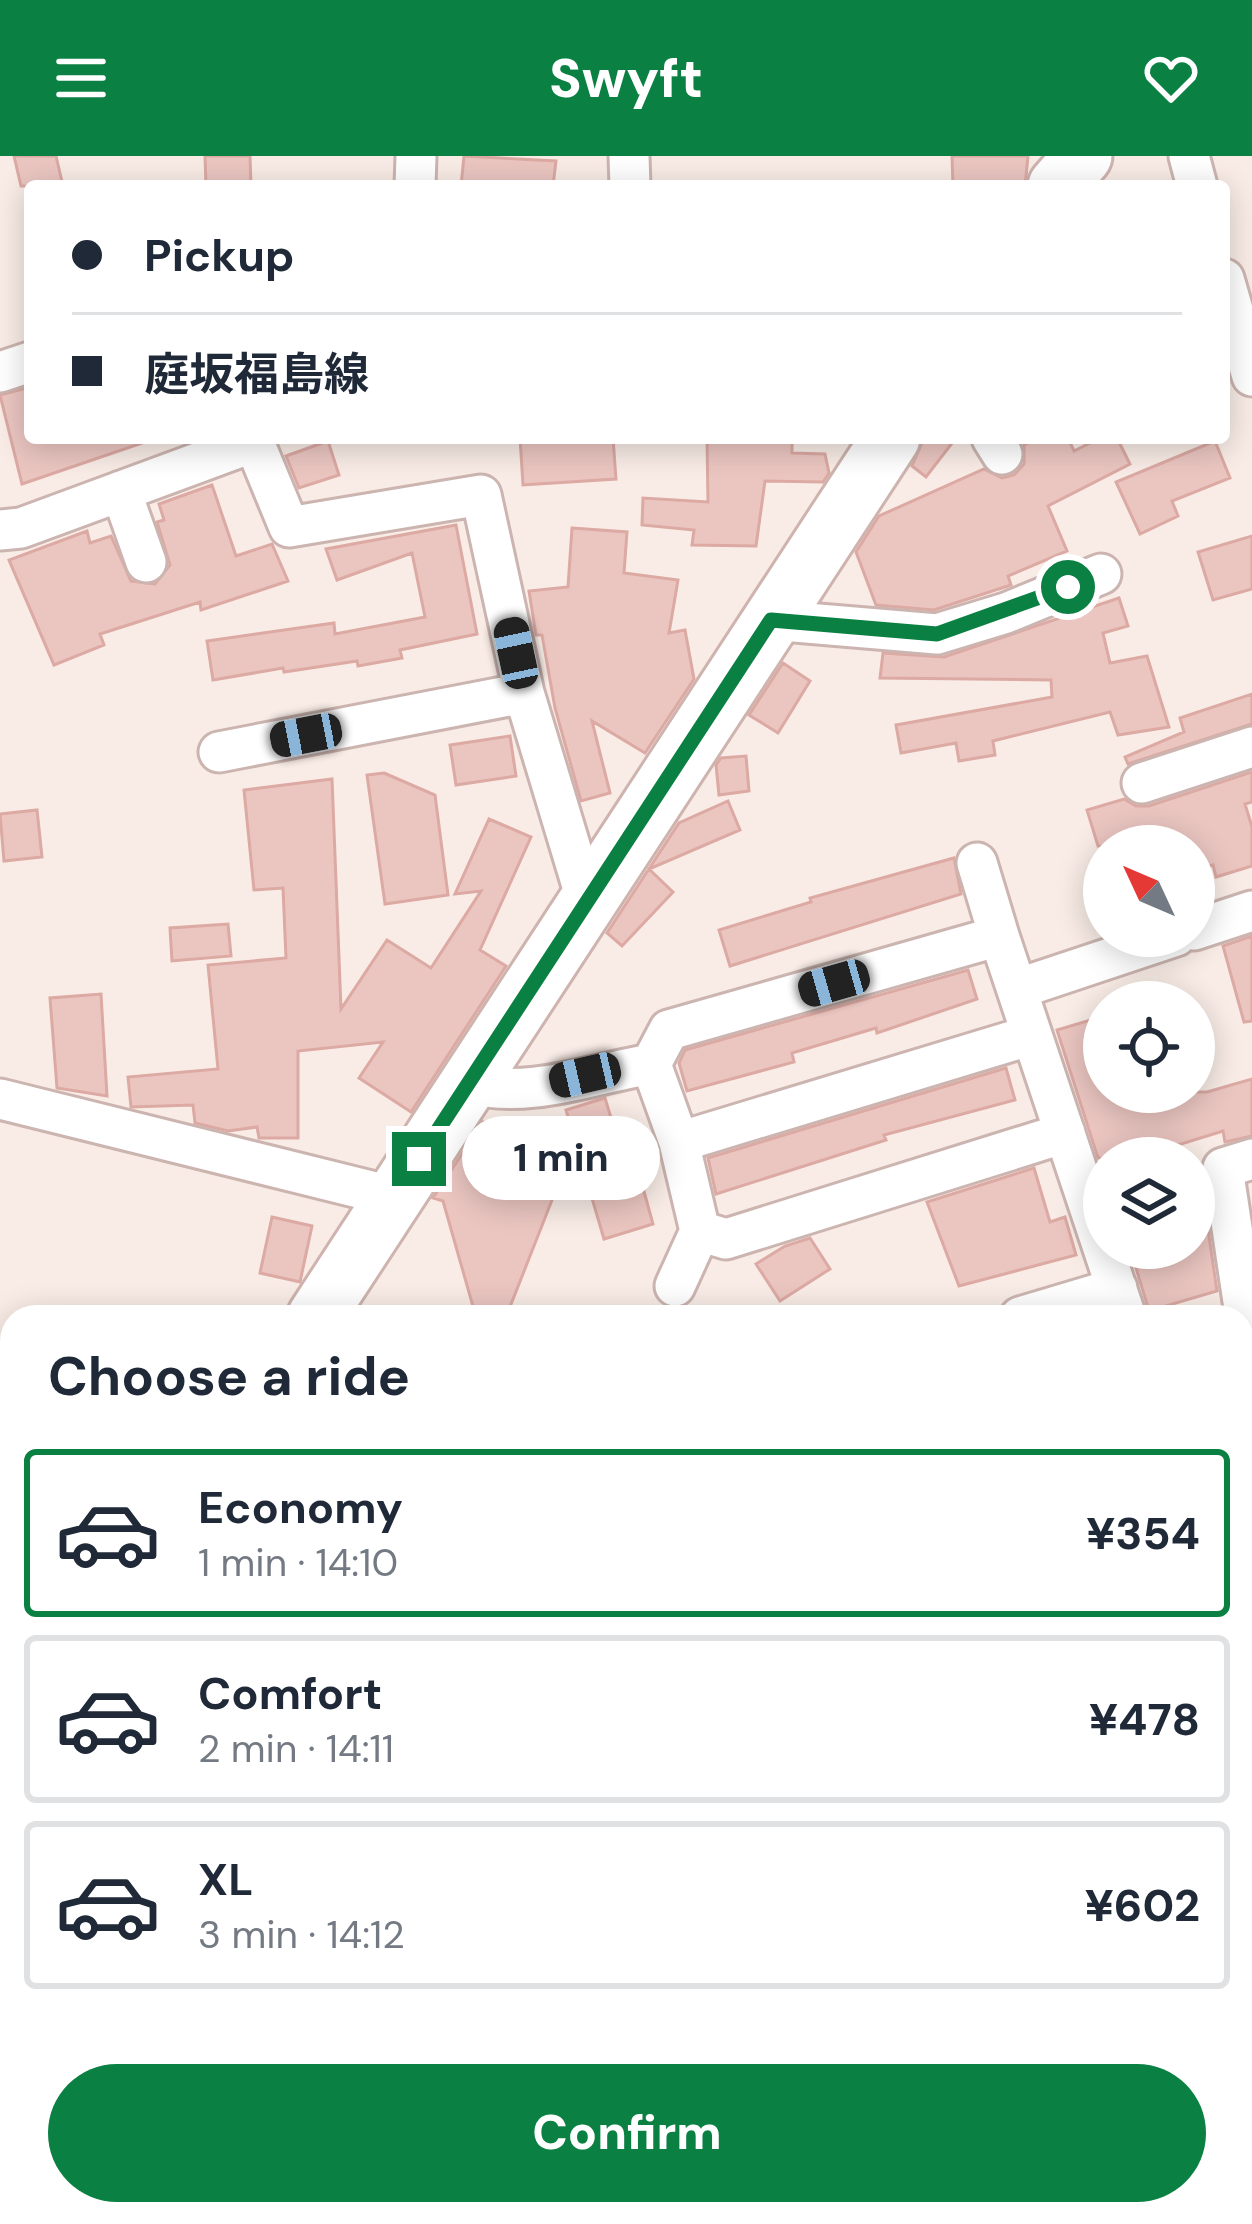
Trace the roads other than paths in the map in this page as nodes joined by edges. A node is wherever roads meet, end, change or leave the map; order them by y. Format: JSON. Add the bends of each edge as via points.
{"nodes":[{"id":1,"x":1083,"y":156,"type":"edge"},
{"id":2,"x":1062,"y":180,"type":"edge"},
{"id":3,"x":1230,"y":300,"type":"edge"},
{"id":4,"x":1252,"y":376,"type":"edge"},
{"id":5,"x":249,"y":444,"type":"edge"},
{"id":6,"x":255,"y":444,"type":"edge"},
{"id":7,"x":887,"y":444,"type":"edge"},
{"id":8,"x":121,"y":491,"type":"junction"},
{"id":9,"x":0,"y":530,"type":"edge"},
{"id":10,"x":146,"y":562,"type":"dead end"},
{"id":11,"x":1100,"y":574,"type":"dead end"},
{"id":12,"x":776,"y":634,"type":"junction"},
{"id":13,"x":524,"y":693,"type":"junction"},
{"id":14,"x":1252,"y":747,"type":"edge"},
{"id":15,"x":219,"y":752,"type":"dead end"},
{"id":16,"x":1142,"y":783,"type":"dead end"},
{"id":17,"x":976,"y":863,"type":"dead end"},
{"id":18,"x":587,"y":902,"type":"junction"},
{"id":19,"x":1252,"y":910,"type":"edge"},
{"id":20,"x":1215,"y":923,"type":"edge"},
{"id":21,"x":999,"y":936,"type":"junction"},
{"id":22,"x":1113,"y":957,"type":"edge"},
{"id":23,"x":1017,"y":989,"type":"junction"},
{"id":24,"x":1032,"y":1035,"type":"junction"},
{"id":25,"x":651,"y":1064,"type":"junction"},
{"id":26,"x":468,"y":1083,"type":"junction"},
{"id":27,"x":0,"y":1099,"type":"edge"},
{"id":28,"x":1065,"y":1133,"type":"junction"},
{"id":29,"x":679,"y":1142,"type":"junction"},
{"id":30,"x":1252,"y":1160,"type":"edge"},
{"id":31,"x":394,"y":1197,"type":"junction"},
{"id":32,"x":700,"y":1231,"type":"junction"},
{"id":33,"x":675,"y":1286,"type":"dead end"},
{"id":34,"x":1122,"y":1302,"type":"edge"},
{"id":35,"x":324,"y":1305,"type":"edge"},
{"id":36,"x":1243,"y":1305,"type":"edge"}],
"edges":[{"from":1,"to":2,"type":"main road"},
{"from":3,"to":4,"type":"street"},
{"from":5,"to":8,"type":"street"},
{"from":6,"to":13,"type":"street","via":[[289,527],[481,495]]},
{"from":7,"to":12,"type":"main road"},
{"from":8,"to":9,"type":"street"},
{"from":8,"to":10,"type":"street"},
{"from":11,"to":12,"type":"street","via":[[937,634]]},
{"from":12,"to":18,"type":"main road"},
{"from":13,"to":15,"type":"street"},
{"from":13,"to":18,"type":"street"},
{"from":14,"to":16,"type":"street"},
{"from":17,"to":21,"type":"street"},
{"from":18,"to":26,"type":"main road"},
{"from":19,"to":20,"type":"street"},
{"from":21,"to":23,"type":"street"},
{"from":21,"to":25,"type":"street","via":[[669,1030]]},
{"from":22,"to":23,"type":"street"},
{"from":23,"to":24,"type":"street"},
{"from":24,"to":28,"type":"street"},
{"from":24,"to":29,"type":"street"},
{"from":25,"to":26,"type":"street","via":[[527,1089]]},
{"from":25,"to":29,"type":"street"},
{"from":26,"to":31,"type":"main road"},
{"from":27,"to":31,"type":"street"},
{"from":28,"to":32,"type":"street","via":[[726,1239]]},
{"from":28,"to":34,"type":"street"},
{"from":29,"to":32,"type":"street"},
{"from":30,"to":36,"type":"street","via":[[1222,1168]]},
{"from":31,"to":35,"type":"main road"},
{"from":32,"to":33,"type":"street"}]}
